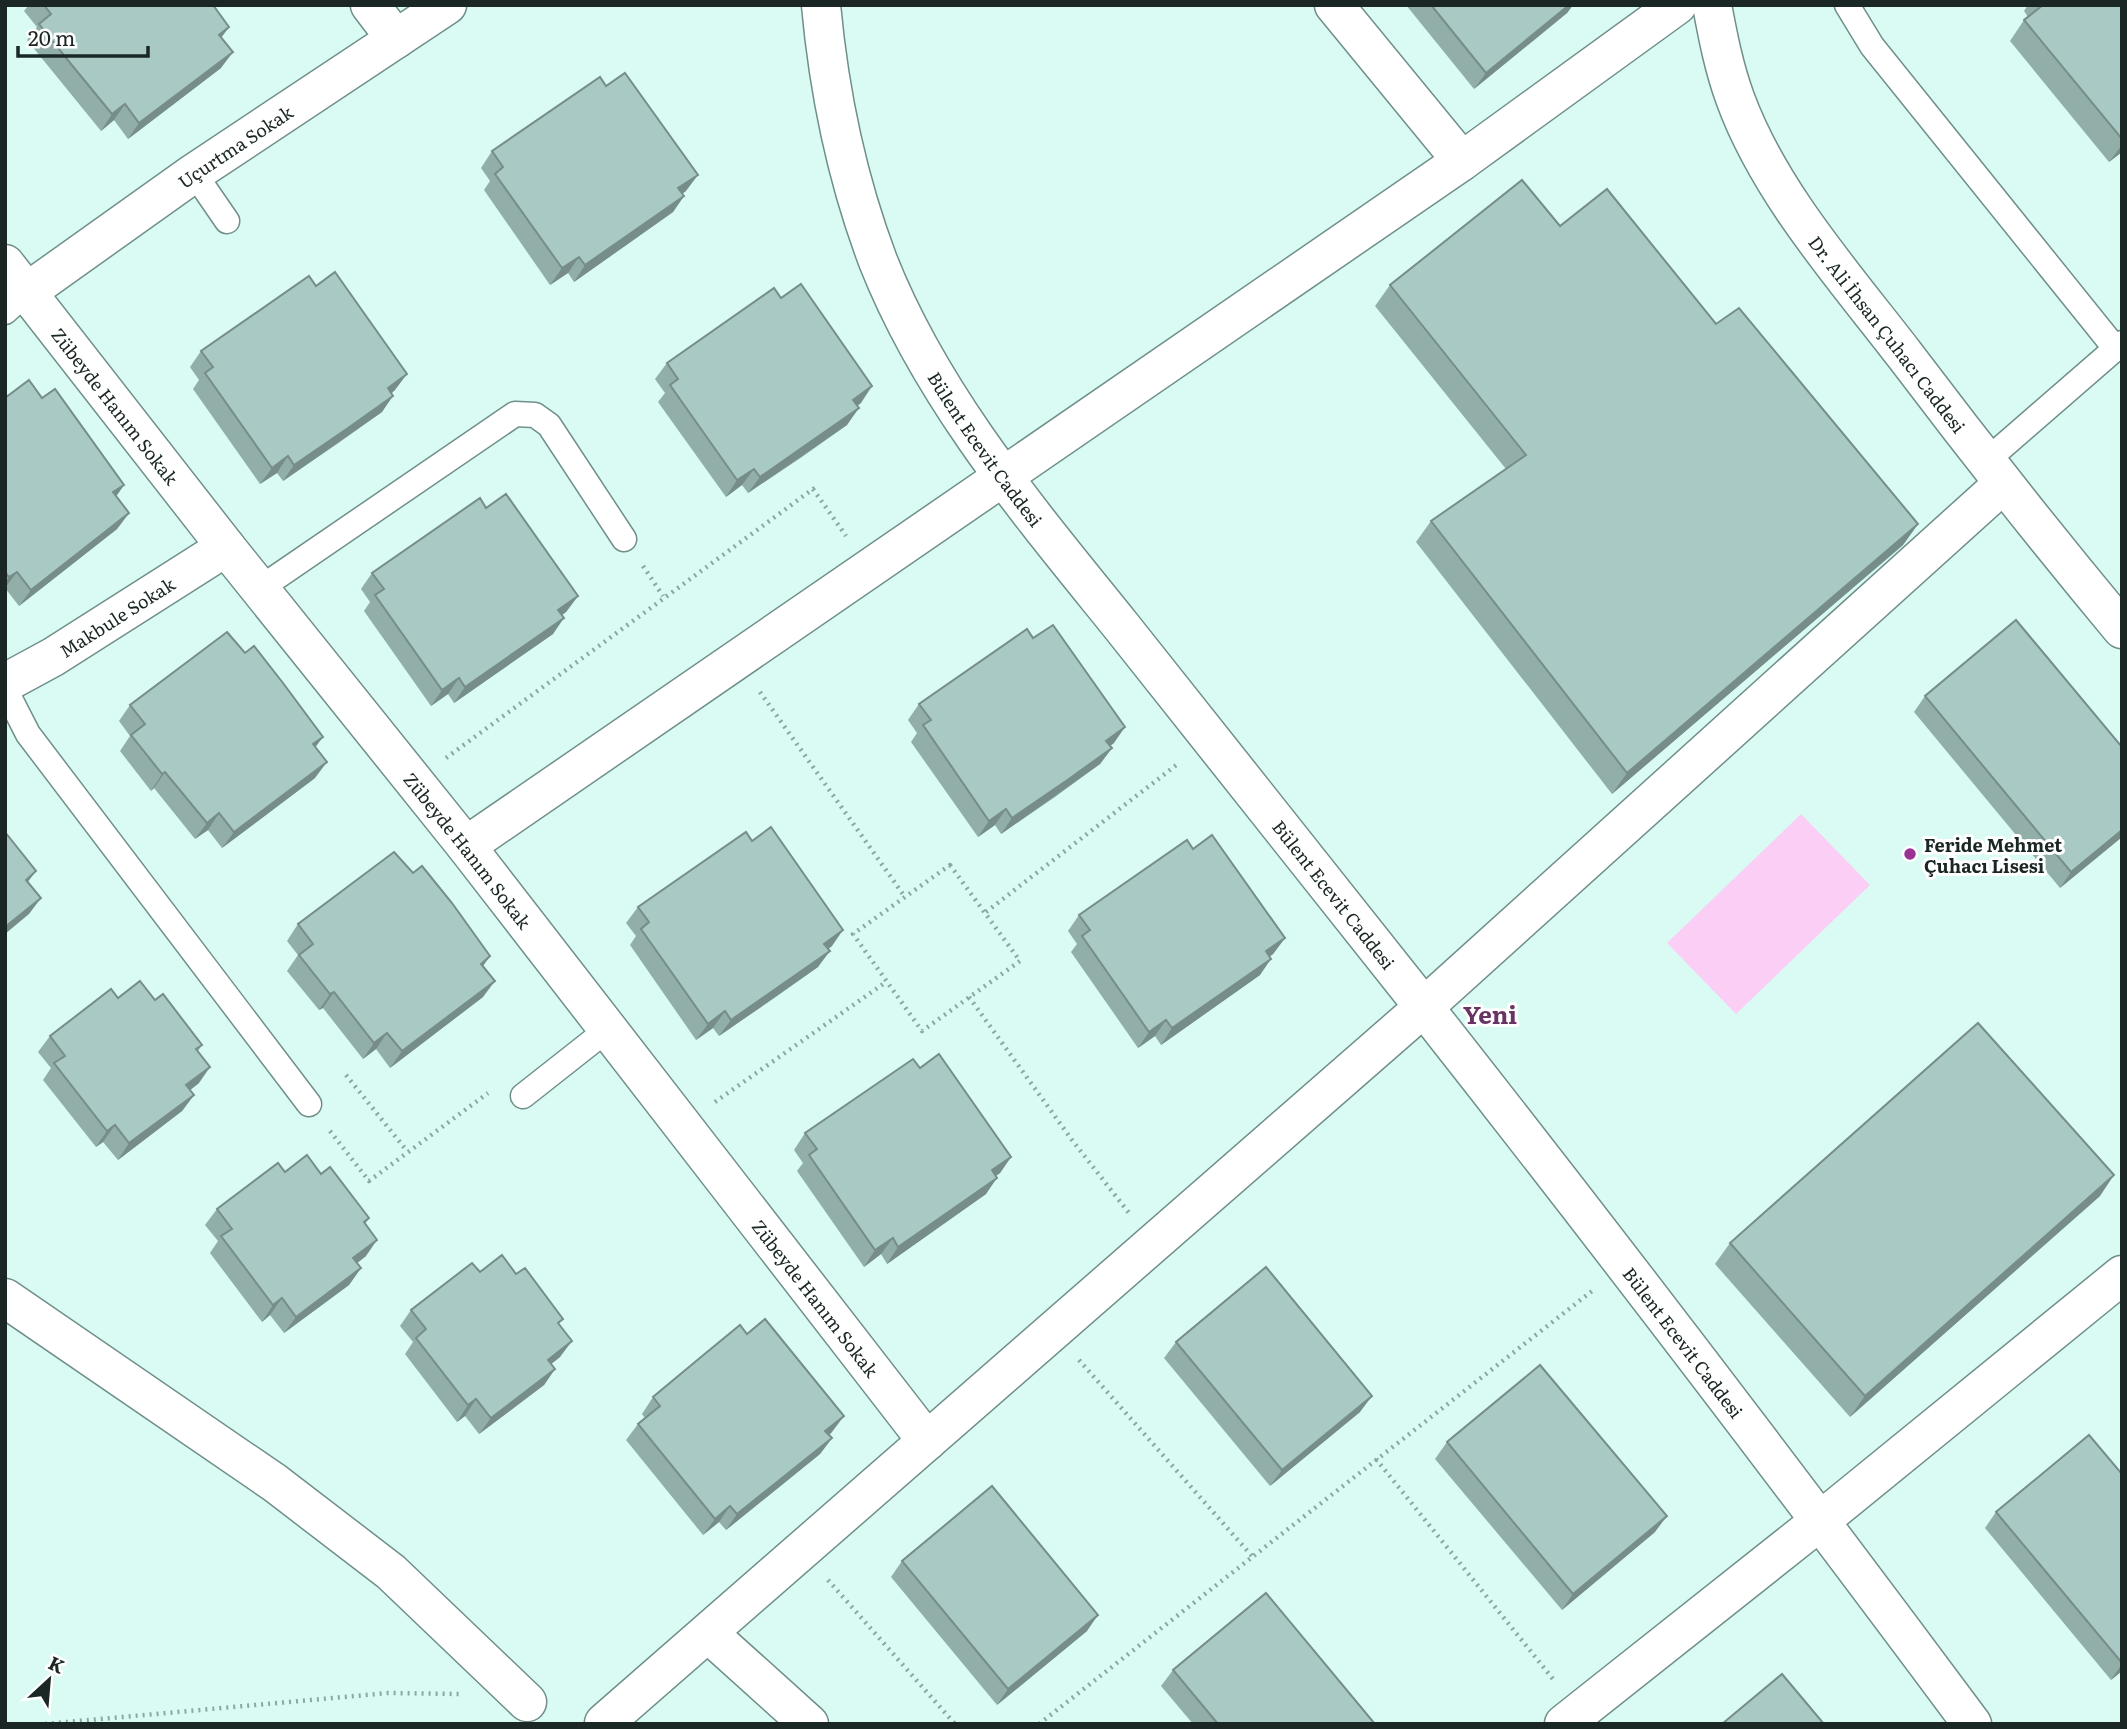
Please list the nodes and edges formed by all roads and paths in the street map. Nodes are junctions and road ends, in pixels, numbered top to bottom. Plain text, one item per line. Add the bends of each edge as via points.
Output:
1 (370, 5) edge
2 (447, 5) edge
3 (821, 5) edge
4 (1334, 5) edge
5 (1678, 5) edge
6 (1712, 5) edge
7 (1847, 5) edge
8 (396, 39) junction
9 (1462, 161) junction
10 (194, 173) junction
11 (227, 221) dead end
12 (13, 289) edge
13 (2118, 345) edge
14 (1994, 473) junction
15 (1003, 479) junction
16 (624, 540) dead end
17 (226, 547) junction
18 (870, 570) junction
19 (259, 589) junction
20 (2122, 629) edge
21 (737, 661) junction
22 (5, 683) edge
23 (5, 689) edge
24 (1210, 738) junction
25 (414, 782) junction
26 (466, 846) junction
27 (905, 897) junction
28 (986, 912) junction
29 (886, 982) junction
30 (970, 997) junction
31 (1424, 1007) junction
32 (608, 1029) junction
33 (346, 1075) dead end
34 (496, 1087) dead end
35 (523, 1096) dead end
36 (309, 1104) joint
37 (682, 1125) junction
38 (407, 1152) junction
39 (1153, 1243) junction
40 (1624, 1266) junction
41 (2122, 1275) edge
42 (5, 1298) edge
43 (1053, 1330) junction
44 (927, 1441) junction
45 (1376, 1459) junction
46 (1820, 1521) junction
47 (802, 1550) junction
48 (1252, 1556) junction
49 (708, 1633) junction
50 (527, 1702) joint
51 (1571, 1718) edge
52 (604, 1723) edge
53 (45, 1724) edge
54 (809, 1724) edge
55 (955, 1724) edge
56 (1039, 1724) edge
57 (1972, 1724) edge

1 - 8 street
2 - 8 street, Uçurtma Sokak
3 - 15 street, Bülent Ecevit Caddesi via 829,78 851,178 879,263 918,344
4 - 9 street
5 - 9 street
6 - 14 street, Dr. Ali İhsan Çuhacı Caddesi via 1736,100 1771,169 1809,230
7 - 13 lane via 1872,46
8 - 10 street, Uçurtma Sokak
9 - 15 street
10 - 11 lane
10 - 12 street, Uçurtma Sokak
12 - 17 street, Zübeyde Hanım Sokak
13 - 14 lane
14 - 20 street, Dr. Ali İhsan Çuhacı Caddesi
14 - 31 street
15 - 18 street
15 - 24 street, Bülent Ecevit Caddesi
16 - 19 lane via 549,425 535,415 515,414
17 - 19 street, Zübeyde Hanım Sokak
17 - 22 street, Makbule Sokak
18 - 21 street
18 - 25 path via 813,489
19 - 25 street, Zübeyde Hanım Sokak
21 - 26 street
21 - 27 path
23 - 36 lane via 28,734
24 - 28 path
24 - 31 street, Bülent Ecevit Caddesi
25 - 26 street, Zübeyde Hanım Sokak
26 - 32 street, Zübeyde Hanım Sokak
27 - 28 path via 950,865
27 - 29 path via 853,934
28 - 30 path via 1020,961
29 - 30 path via 922,1031
29 - 37 path
30 - 39 path via 1072,1140
31 - 39 street
31 - 40 street, Bülent Ecevit Caddesi
32 - 35 lane
32 - 37 street, Zübeyde Hanım Sokak
33 - 38 path
34 - 38 path
36 - 38 path via 369,1181
37 - 44 street, Zübeyde Hanım Sokak
39 - 43 street
40 - 45 path
40 - 46 street, Bülent Ecevit Caddesi
41 - 46 street
42 - 50 street via 275,1483 391,1572
43 - 44 street
43 - 48 path
44 - 47 street
45 - 48 path
45 - 51 path
46 - 51 street
46 - 57 street, Bülent Ecevit Caddesi
47 - 49 street
47 - 55 path
48 - 56 path
49 - 52 street
49 - 54 street
50 - 53 path via 432,1692 388,1693

